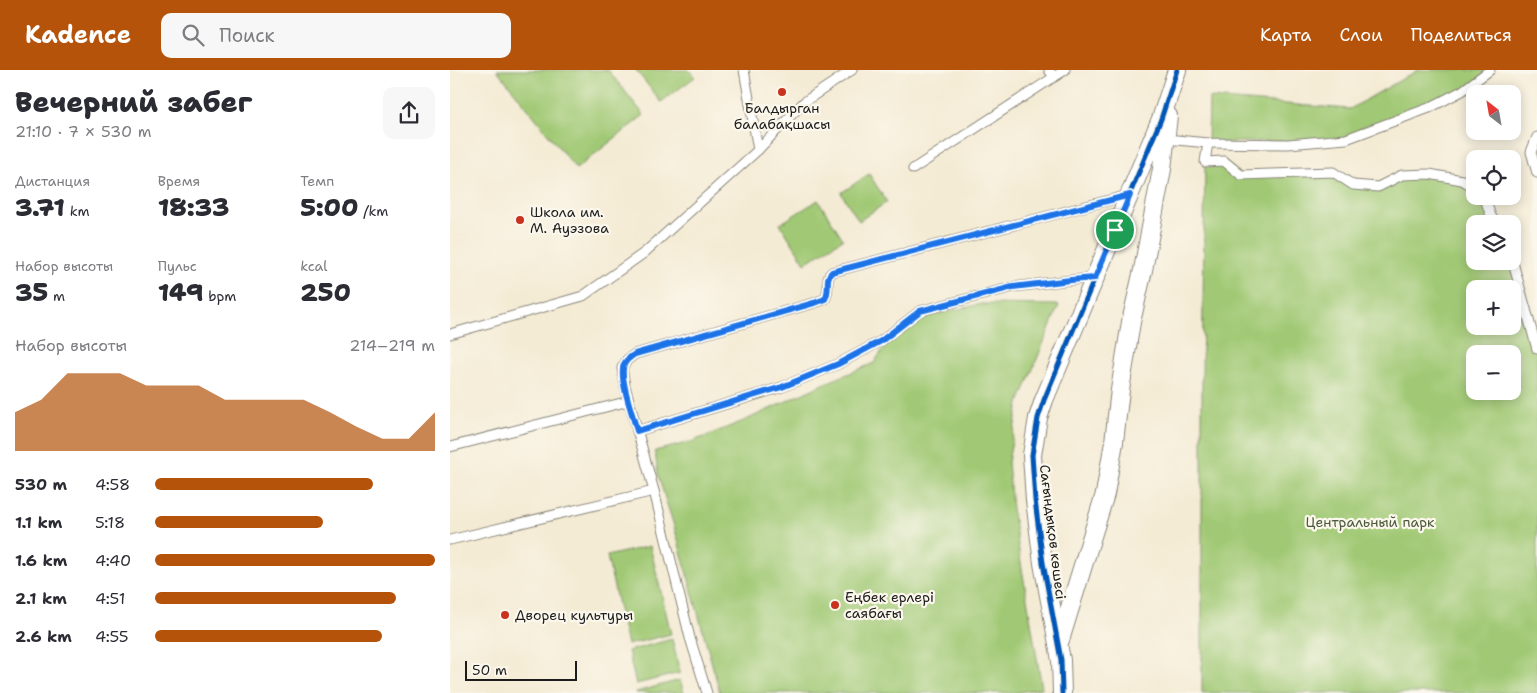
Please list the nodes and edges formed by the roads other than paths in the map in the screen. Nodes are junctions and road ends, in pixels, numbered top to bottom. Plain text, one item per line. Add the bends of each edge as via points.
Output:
1 (744, 70) edge
2 (852, 70) edge
3 (1065, 70) edge
4 (1177, 70) edge
5 (1490, 70) edge
6 (1052, 74) edge
7 (1171, 88) junction
8 (1537, 137) edge
9 (1166, 139) junction
10 (1208, 143) junction
11 (758, 150) junction
12 (913, 169) dead end
13 (1537, 173) edge
14 (1466, 182) edge
15 (1130, 195) junction
16 (1515, 270) edge
17 (1095, 278) junction
18 (450, 334) edge
19 (1537, 349) edge
20 (629, 401) junction
21 (637, 431) junction
22 (450, 447) edge
23 (654, 491) junction
24 (450, 540) edge
25 (1058, 644) junction
26 (707, 693) edge
27 (1062, 693) edge

1 - 11 lane
2 - 11 lane via 804,102
3 - 6 lane
4 - 7 street, Сағындықов көшесі
5 - 10 lane via 1462,91 1429,108 1346,139 1288,144
6 - 12 lane
7 - 9 street, Сағындықов көшесі
7 - 15 street, Сағындықов көшесі
8 - 13 lane via 1531,152
9 - 10 lane
9 - 25 street, Сағындықов көшесі via 1131,322 1105,494
10 - 14 lane via 1205,162 1224,161 1241,175 1333,172 1352,185 1378,187 1402,175 1430,174
11 - 18 lane via 644,253 583,296
15 - 17 street, Сағындықов көшесі
15 - 20 lane via 832,272 827,278 825,299 635,354 622,368
16 - 19 lane
17 - 21 lane via 1013,287 920,311 881,341 838,364 782,387
17 - 25 street, Сағындықов көшесі via 1044,400 1032,455 1043,563
20 - 21 lane
20 - 22 lane
21 - 23 lane
23 - 24 lane
23 - 26 lane
25 - 27 street, Сағындықов көшесі

